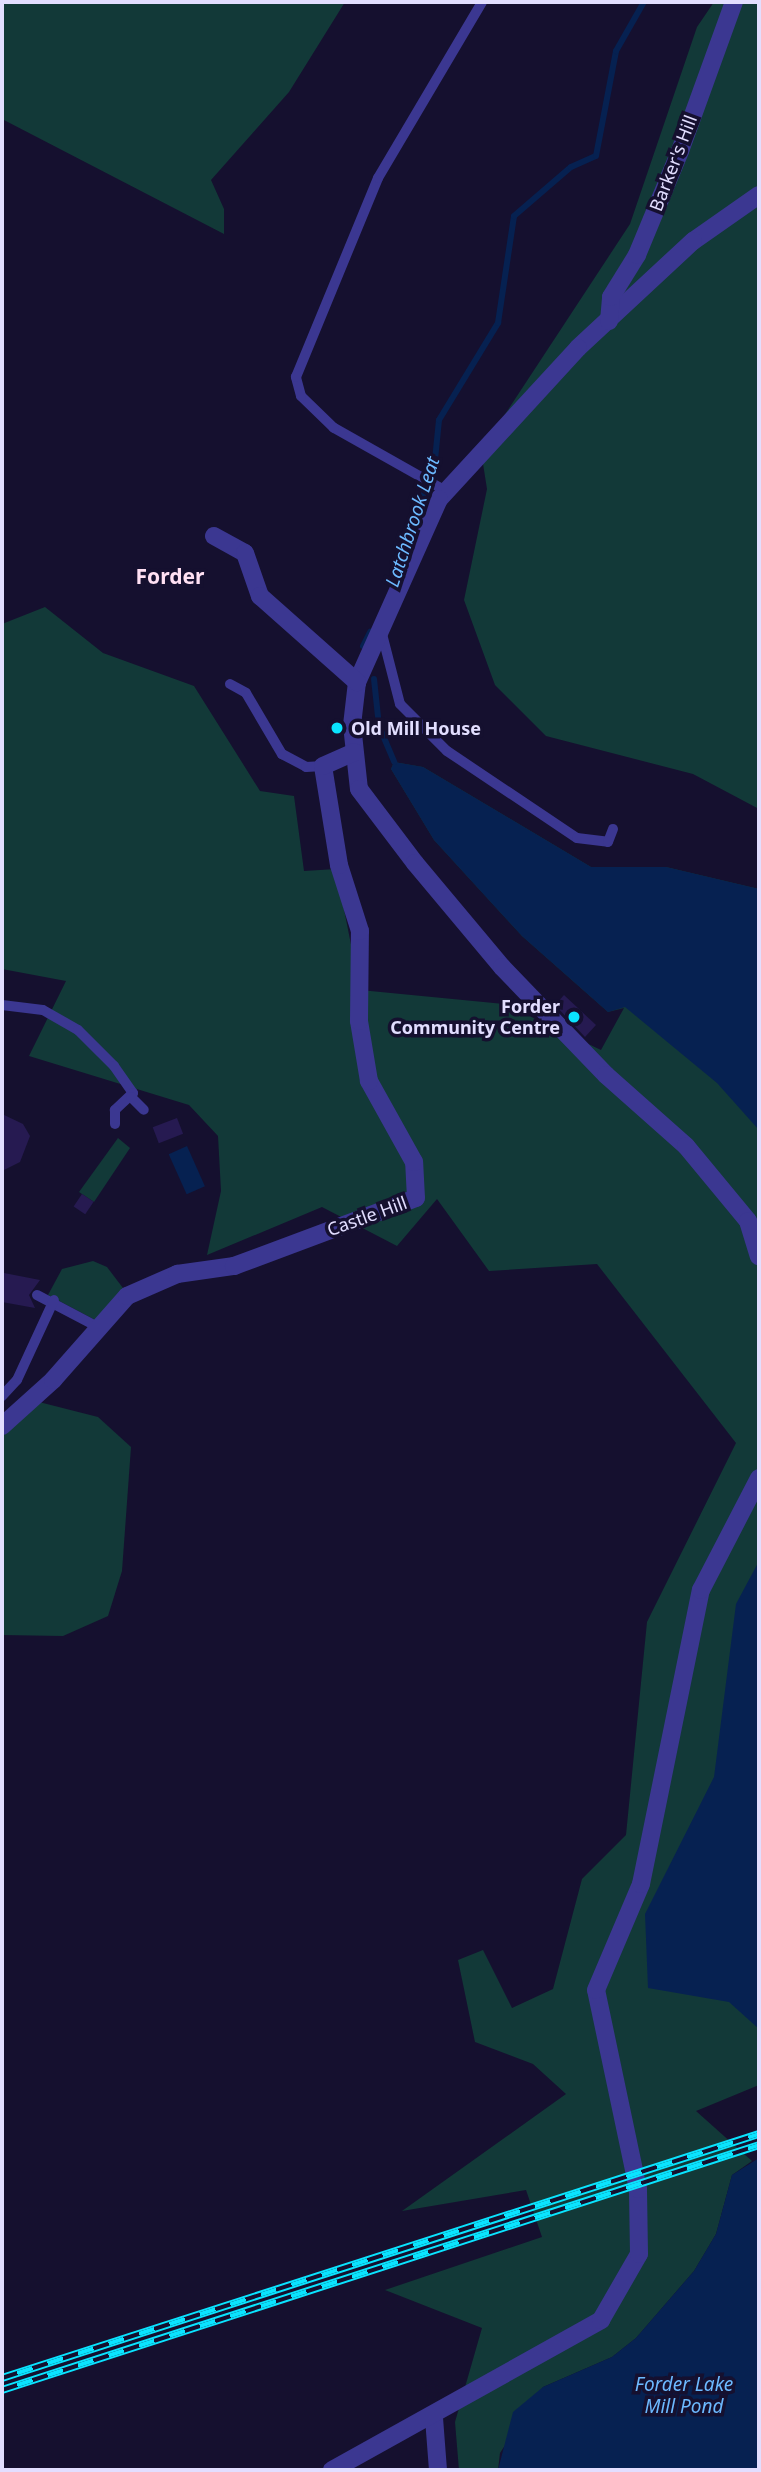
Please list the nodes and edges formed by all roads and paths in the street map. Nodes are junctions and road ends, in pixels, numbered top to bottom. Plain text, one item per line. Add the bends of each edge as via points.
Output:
1 (482, 2) edge
2 (734, 2) edge
3 (759, 195) edge
4 (609, 321) junction
5 (440, 488) junction
6 (214, 536) dead end
7 (382, 634) junction
8 (357, 682) junction
9 (230, 684) dead end
10 (354, 752) junction
11 (323, 766) junction
12 (613, 829) dead end
13 (2, 1005) edge
14 (131, 1097) junction
15 (144, 1110) dead end
16 (115, 1124) dead end
17 (759, 1256) edge
18 (37, 1294) dead end
19 (54, 1300) junction
20 (98, 1327) junction
21 (2, 1396) edge
22 (2, 1426) edge
23 (759, 1478) edge
24 (434, 2418) junction
25 (332, 2470) edge
26 (438, 2470) edge

1 - 5 lane via 378,178 296,377 301,396 334,429
2 - 4 street, Barker's Hill via 637,255 611,297
3 - 4 street via 693,241
4 - 5 street
5 - 7 street
6 - 8 street via 245,553 260,596
7 - 8 street
7 - 12 lane via 400,704 447,751 577,838 608,842
8 - 10 street
9 - 11 lane via 246,693 282,754 306,767
10 - 11 street
10 - 17 street via 359,789 415,863 502,967 606,1075 686,1146 748,1221
11 - 20 street, Castle Hill via 339,865 360,931 359,1021 369,1081 414,1162 416,1198 234,1266 177,1274 127,1296
13 - 14 lane via 43,1010 78,1030 114,1066
14 - 15 lane
14 - 16 lane via 115,1110
18 - 19 lane
19 - 20 lane
19 - 21 lane via 17,1380
20 - 22 street, Castle Hill via 53,1380
23 - 24 street via 701,1590 641,1884 596,1990 638,2189 639,2254 601,2320
24 - 25 street
24 - 26 street

